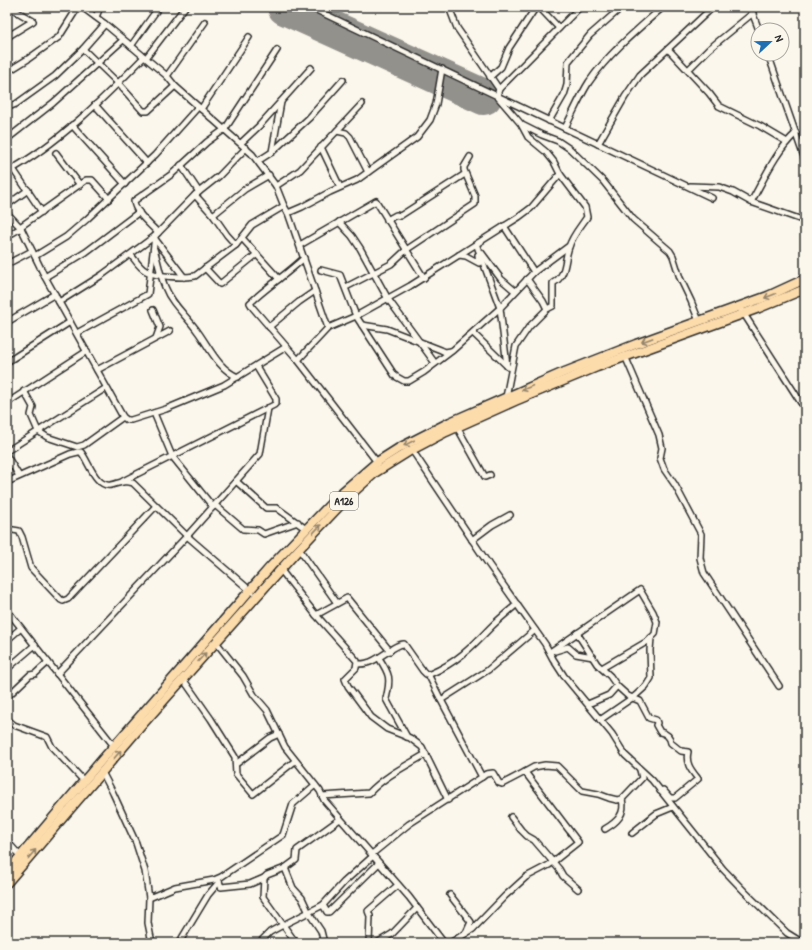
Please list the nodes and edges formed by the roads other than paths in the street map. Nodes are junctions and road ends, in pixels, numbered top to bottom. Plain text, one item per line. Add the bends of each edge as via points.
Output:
1 (9, 7) edge
2 (78, 7) edge
3 (82, 7) edge
4 (100, 7) edge
5 (159, 7) edge
6 (185, 7) edge
7 (310, 7) edge
8 (449, 7) edge
9 (538, 7) edge
10 (580, 7) edge
11 (663, 7) edge
12 (713, 7) edge
13 (750, 7) edge
14 (618, 8) edge
15 (753, 13) junction
16 (96, 17) junction
17 (205, 22) dead end
18 (756, 22) edge
19 (105, 24) junction
20 (559, 28) junction
21 (7, 37) edge
22 (249, 37) dead end
23 (123, 40) junction
24 (131, 46) junction
25 (83, 49) junction
26 (668, 49) junction
27 (277, 50) dead end
28 (145, 58) junction
29 (98, 62) junction
30 (771, 62) edge
31 (311, 68) dead end
32 (442, 69) junction
33 (688, 70) junction
34 (7, 72) edge
35 (167, 76) junction
36 (490, 77) junction
37 (343, 80) dead end
38 (118, 83) junction
39 (175, 86) junction
40 (499, 89) junction
41 (497, 96) junction
42 (281, 101) junction
43 (362, 104) dead end
44 (94, 105) junction
45 (8, 106) edge
46 (200, 108) junction
47 (549, 121) junction
48 (521, 124) junction
49 (72, 125) junction
50 (565, 128) junction
51 (225, 129) junction
52 (337, 131) junction
53 (796, 133) junction
54 (7, 139) edge
55 (787, 142) junction
56 (241, 143) junction
57 (598, 144) junction
58 (246, 148) junction
59 (321, 148) junction
60 (272, 152) junction
61 (56, 153) dead end
62 (470, 157) dead end
63 (805, 160) edge
64 (258, 161) junction
65 (147, 163) junction
66 (181, 165) junction
67 (13, 169) junction
68 (7, 172) edge
69 (368, 172) junction
70 (465, 174) junction
71 (560, 174) junction
72 (269, 175) junction
73 (125, 184) junction
74 (80, 186) junction
75 (276, 186) junction
76 (687, 186) junction
77 (340, 187) junction
78 (28, 190) junction
79 (197, 193) junction
80 (109, 198) junction
81 (712, 198) dead end
82 (751, 202) junction
83 (7, 205) edge
84 (284, 206) junction
85 (42, 212) junction
86 (139, 212) junction
87 (7, 213) edge
88 (288, 213) junction
89 (213, 215) junction
90 (387, 220) junction
91 (805, 221) edge
92 (339, 222) junction
93 (504, 226) junction
94 (20, 228) junction
95 (7, 236) edge
96 (156, 236) junction
97 (242, 238) junction
98 (236, 245) junction
99 (300, 245) junction
100 (476, 245) junction
101 (569, 246) junction
102 (154, 248) junction
103 (406, 250) junction
104 (34, 254) junction
105 (257, 254) junction
106 (131, 255) junction
107 (459, 255) junction
108 (304, 258) junction
109 (7, 264) edge
110 (205, 268) junction
111 (321, 270) dead end
112 (534, 272) junction
113 (151, 273) junction
114 (374, 274) junction
115 (162, 275) junction
116 (45, 277) junction
117 (185, 277) junction
118 (424, 278) junction
119 (279, 279) junction
120 (527, 279) junction
121 (805, 279) edge
122 (346, 287) junction
123 (805, 289) edge
124 (315, 291) junction
125 (516, 291) junction
126 (55, 294) junction
127 (388, 299) junction
128 (59, 302) junction
129 (500, 308) junction
130 (547, 309) junction
131 (153, 310) dead end
132 (742, 310) junction
133 (356, 316) junction
134 (7, 322) edge
135 (70, 322) junction
136 (699, 322) junction
137 (362, 325) junction
138 (269, 327) junction
139 (328, 328) junction
140 (170, 331) dead end
141 (77, 333) junction
142 (473, 333) junction
143 (155, 339) junction
144 (419, 341) junction
145 (286, 346) junction
146 (453, 350) junction
147 (87, 351) junction
148 (625, 356) junction
149 (298, 360) junction
150 (7, 362) edge
151 (435, 363) junction
152 (256, 366) junction
153 (509, 368) junction
154 (97, 370) junction
155 (238, 377) junction
156 (106, 388) junction
157 (24, 391) junction
158 (506, 397) junction
159 (7, 403) edge
160 (268, 408) junction
161 (805, 409) edge
162 (154, 413) junction
163 (123, 417) junction
164 (457, 427) junction
165 (38, 431) junction
166 (412, 450) junction
167 (7, 451) edge
168 (7, 456) edge
169 (172, 456) junction
170 (377, 462) junction
171 (490, 475) dead end
172 (19, 476) junction
173 (236, 481) junction
174 (7, 482) edge
175 (121, 482) junction
176 (156, 506) junction
177 (214, 506) junction
178 (510, 514) dead end
179 (298, 522) junction
180 (7, 528) edge
181 (306, 528) junction
182 (187, 536) junction
183 (472, 540) junction
184 (298, 549) junction
185 (280, 569) junction
186 (253, 593) junction
187 (337, 603) junction
188 (517, 604) junction
189 (7, 610) edge
190 (316, 614) junction
191 (9, 616) edge
192 (21, 628) junction
193 (535, 630) junction
194 (577, 633) junction
195 (652, 637) junction
196 (7, 640) edge
197 (216, 642) junction
198 (35, 645) junction
199 (390, 651) junction
200 (550, 652) junction
201 (593, 657) junction
202 (379, 658) junction
203 (48, 662) junction
204 (358, 664) junction
205 (602, 668) junction
206 (7, 669) edge
207 (57, 674) junction
208 (428, 674) junction
209 (183, 679) junction
210 (617, 686) junction
211 (779, 686) dead end
212 (7, 697) edge
213 (632, 698) junction
214 (441, 700) junction
215 (588, 704) junction
216 (7, 719) edge
217 (600, 720) junction
218 (279, 734) junction
219 (407, 737) junction
220 (114, 746) junction
221 (426, 754) junction
222 (295, 761) junction
223 (236, 764) junction
224 (640, 770) junction
225 (102, 772) junction
226 (525, 772) junction
227 (482, 777) junction
228 (84, 781) junction
229 (315, 785) junction
230 (660, 791) junction
231 (322, 796) junction
232 (622, 799) junction
233 (448, 800) junction
234 (673, 807) junction
235 (511, 817) dead end
236 (340, 819) junction
237 (605, 829) dead end
238 (632, 833) dead end
239 (7, 841) edge
240 (372, 855) junction
241 (20, 856) junction
242 (552, 862) junction
243 (379, 863) junction
244 (285, 868) junction
245 (7, 872) edge
246 (264, 878) junction
247 (218, 880) junction
248 (7, 883) edge
249 (398, 885) junction
250 (578, 889) dead end
251 (450, 895) dead end
252 (149, 898) junction
253 (323, 906) junction
254 (417, 908) junction
255 (309, 913) junction
256 (283, 925) junction
257 (466, 934) junction
258 (152, 943) edge
259 (179, 943) edge
260 (263, 943) edge
261 (296, 943) edge
262 (324, 943) edge
263 (369, 943) edge
264 (377, 943) edge
265 (444, 943) edge
266 (450, 943) edge
267 (803, 943) edge

1 - 21 street via 33,21
2 - 34 street via 59,37
3 - 16 street
4 - 16 street
5 - 24 street
6 - 28 street
7 - 32 street
8 - 36 street via 457,28
9 - 20 street
9 - 36 street via 509,48 501,67
10 - 20 street
11 - 50 street via 615,51 595,74
12 - 26 street
13 - 15 street
14 - 47 street via 590,35 568,62 564,95
15 - 18 street
15 - 33 street
16 - 19 street
17 - 35 street
19 - 23 street
19 - 25 street
20 - 40 street
22 - 46 street
23 - 24 street
23 - 29 street
24 - 28 street
25 - 29 street
25 - 45 street via 55,76 16,104
26 - 33 street
26 - 57 street via 640,75
27 - 51 street
28 - 35 street
28 - 38 street
29 - 38 street
29 - 54 street via 53,103
30 - 53 street
31 - 42 street
32 - 41 street
32 - 69 street via 436,104 427,126 417,138
33 - 55 street via 719,106
35 - 39 street
36 - 40 street
37 - 60 street via 309,118
38 - 39 street via 146,112
38 - 44 street
39 - 46 street
40 - 41 street
41 - 47 street
41 - 48 street
42 - 56 street
42 - 60 street
43 - 52 street
44 - 49 street
44 - 65 street
46 - 51 street
46 - 65 street
47 - 50 street
48 - 71 street via 528,137 554,162
48 - 136 street via 558,141 575,153 603,181 633,219 670,251
49 - 67 street via 54,141
49 - 73 street
50 - 57 street
51 - 56 street
51 - 66 street
52 - 59 street
52 - 69 street via 350,137
53 - 55 street
53 - 63 street
55 - 82 street
56 - 58 street
57 - 76 street
58 - 64 street
58 - 79 street via 219,176
59 - 75 street via 300,170
59 - 77 street
60 - 64 street
61 - 74 street
62 - 70 street via 464,167
64 - 72 street
65 - 73 street
66 - 79 street
66 - 86 street via 134,201
67 - 68 street
67 - 78 street
69 - 77 street
70 - 90 street via 400,216 396,215
70 - 103 street via 475,196 475,204
71 - 93 street via 531,208
71 - 101 street via 585,207 587,217
72 - 75 street
72 - 89 street via 245,189
73 - 80 street
74 - 80 street via 86,180 92,180
74 - 85 street
75 - 84 street
76 - 81 street
76 - 82 street via 719,187
77 - 88 street
78 - 83 street
78 - 85 street
79 - 89 street
79 - 96 street
80 - 104 street via 66,237
82 - 91 street
84 - 88 street
84 - 97 street via 252,225
85 - 94 street
86 - 96 street
86 - 116 street via 86,252
87 - 94 street
88 - 99 street
89 - 98 street
90 - 92 street via 376,201
90 - 103 street
92 - 99 street
92 - 114 street via 352,236
93 - 100 street
93 - 112 street
94 - 95 street
94 - 104 street
96 - 102 street
96 - 106 street
96 - 117 street
97 - 98 street
97 - 105 street
98 - 110 street
99 - 108 street
100 - 107 street
100 - 107 street via 479,263
100 - 125 street via 500,279
100 - 129 street
101 - 112 street
101 - 130 street via 562,275 553,283 553,306
102 - 113 street
102 - 115 street
103 - 114 street via 391,264
103 - 118 street
104 - 109 street
104 - 116 street
105 - 110 street via 220,284
105 - 119 street
106 - 113 street via 145,271
106 - 128 street
107 - 118 street
108 - 119 street
108 - 124 street
110 - 117 street via 194,276
111 - 122 street via 340,274
112 - 120 street
113 - 115 street
113 - 141 street via 149,290 145,296
114 - 122 street
114 - 127 street
115 - 117 street
115 - 155 street via 172,302 219,362
116 - 126 street
118 - 127 street
119 - 138 street via 250,303
120 - 125 street
120 - 130 street
121 -> 132 highway, A126
122 - 133 street
123 - 132 highway, A126 via 782,299
124 - 138 street
124 - 139 street
125 - 129 street
126 - 128 street
126 - 134 street
127 - 133 street
127 - 144 street
128 - 135 street
129 - 142 street
129 - 153 street
130 - 153 street via 519,339
131 - 143 street via 160,327
132 - 136 highway, A126
132 - 148 highway, A126
132 - 161 street
133 - 137 street
133 - 139 street
135 - 141 street
135 - 150 street
136 -> 158 highway, A126 via 588,362
137 - 144 street via 387,329
137 - 151 street via 399,379 409,380
138 - 145 street
139 - 149 street
140 - 143 street
141 - 147 street
142 - 146 street
142 - 153 street
143 - 154 street
144 - 146 street via 445,352
144 - 151 street
145 - 149 street
145 - 152 street
146 - 151 street
147 - 154 street
147 - 157 street
148 - 164 highway, A126
148 - 211 street via 659,435 662,448 660,458 664,469 702,534 700,558 704,574
149 - 170 street
152 - 155 street
152 - 160 street via 276,399 276,403
153 - 158 street
154 - 156 street
155 - 162 street
156 - 163 street
156 - 165 street
157 - 159 street
157 - 165 street via 33,407 31,415
158 -> 170 highway, A126 via 428,433
160 - 169 street
160 - 173 street via 260,454
162 - 163 street via 132,420
162 - 169 street
163 - 165 street via 77,447 47,437
164 - 166 highway, A126
164 - 171 street via 485,477
165 - 167 street
166 - 183 street
184 -> 166 highway, A126 via 357,488 385,466
168 - 172 street
169 - 175 street
169 - 177 street
170 - 181 highway, A126 via 350,484
172 - 174 street
172 - 175 street via 81,452 97,479 110,485
173 - 177 street
173 - 179 street via 266,508 277,508
175 - 176 street via 133,483
176 - 180 street via 63,601 31,568 19,531
176 - 182 street
177 - 179 street via 243,529 258,530 264,534
177 - 182 street
178 - 183 street
179 - 181 street
181 - 186 highway, A126
182 - 186 street
182 - 207 street
183 - 188 street
184 - 185 highway, A126
184 - 187 street
185 - 186 highway, A126
185 - 190 street
186 - 197 highway, A126
186 - 220 highway, A126
187 - 190 street
187 - 199 street via 347,598
188 - 193 street
188 - 208 street via 473,647
189 - 191 street
190 - 204 street
191 - 192 street
192 - 196 street
192 - 198 street
193 - 200 street
193 - 214 street via 488,670
194 - 195 street via 640,590 657,622
194 - 200 street
194 - 201 street
195 - 205 street
195 - 213 street via 651,678
209 -> 197 highway, A126
197 - 218 street via 267,710
198 - 203 street
198 - 206 street
199 - 202 street
199 - 208 street via 404,644 423,671
200 - 201 street via 568,647 576,654
200 - 215 street via 564,676
201 - 205 street
202 - 204 street
202 - 219 street via 388,672 390,684 386,699
203 - 207 street
203 - 212 street
204 - 219 street via 345,679 348,686 371,717
205 - 210 street
207 - 220 street
208 - 214 street
209 - 223 street via 235,757
225 -> 209 highway, A126
210 - 213 street
210 - 215 street via 609,695
213 - 217 street
213 - 230 street via 640,701 649,718 656,720 660,732 666,734 671,743 688,752 688,766 698,779 675,798 670,798 663,790
214 - 227 street
215 - 217 street
216 - 228 street via 14,725 47,737
217 - 224 street
218 - 222 street
218 - 223 street
219 - 221 street via 422,747
220 - 228 highway, A126
221 - 231 street via 396,771 369,793
221 - 233 street
222 - 223 street via 253,794 236,774
222 - 229 street
224 - 230 street
224 - 232 street via 642,778
248 -> 225 highway, A126
225 - 252 street via 136,843 145,871
226 - 227 street via 502,784 493,774
226 - 232 street via 545,764 557,766 582,791
226 - 242 street via 578,842
227 - 233 street
228 - 241 highway, A126
229 - 231 street
229 - 247 street via 293,804 283,835
230 - 234 street
231 - 236 street
232 - 237 street via 624,807 620,817
233 - 240 street via 410,824
234 - 238 street via 656,814
234 - 267 street via 723,869 787,933
235 - 242 street
236 - 240 street
236 - 244 street via 297,850 296,860
239 - 241 street
240 - 243 street
240 - 253 street
241 - 245 highway, A126
242 - 250 street
242 - 257 street via 526,877
243 - 249 street
243 - 253 street via 329,912
244 - 246 street
244 - 255 street
246 - 247 street via 250,884 221,887
246 - 256 street via 262,897
247 - 252 street via 175,887
247 - 259 street
249 - 254 street
249 - 263 street via 368,911
251 - 257 street via 471,922
252 - 258 street via 148,923
253 - 255 street
254 - 264 street via 392,934
254 - 265 street
255 - 256 street
255 - 262 street via 321,931
256 - 260 street via 270,932 262,940
256 - 261 street
257 - 266 street

